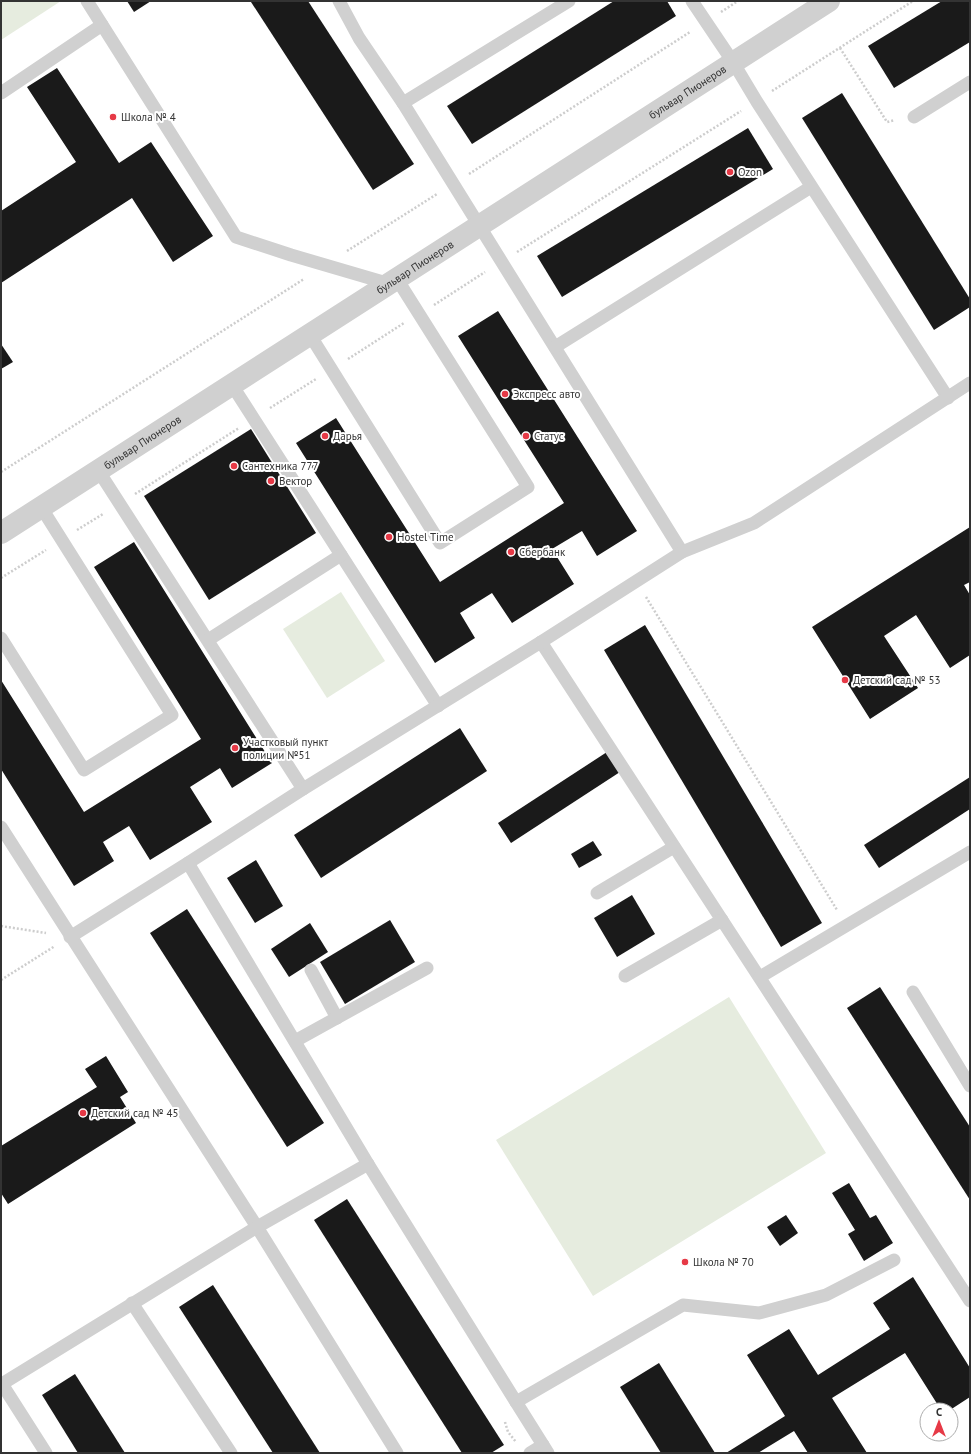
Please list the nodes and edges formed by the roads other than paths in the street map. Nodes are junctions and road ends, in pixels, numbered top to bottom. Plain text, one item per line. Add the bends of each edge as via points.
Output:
1 (87, 1) edge
2 (340, 1) edge
3 (569, 1) edge
4 (692, 1) edge
5 (829, 1) edge
6 (102, 25) junction
7 (733, 62) junction
8 (970, 82) edge
9 (1, 93) edge
10 (403, 103) junction
11 (914, 117) road end
12 (811, 187) junction
13 (479, 226) junction
14 (394, 281) junction
15 (310, 335) junction
16 (555, 347) junction
17 (970, 383) edge
18 (232, 385) junction
19 (948, 398) junction
20 (98, 470) junction
21 (41, 507) junction
22 (1, 533) edge
23 (682, 552) junction
24 (341, 556) junction
25 (1, 638) edge
26 (208, 640) junction
27 (541, 642) junction
28 (438, 706) junction
29 (303, 789) junction
30 (1, 827) edge
31 (674, 847) junction
32 (970, 852) edge
33 (188, 863) junction
34 (597, 893) dead end
35 (722, 920) junction
36 (70, 937) junction
37 (427, 968) dead end
38 (311, 970) dead end
39 (624, 976) dead end
40 (760, 977) junction
41 (913, 992) dead end
42 (337, 1018) junction
43 (295, 1041) junction
44 (970, 1086) edge
45 (368, 1164) junction
46 (257, 1227) junction
47 (894, 1260) dead end
48 (970, 1301) edge
49 (132, 1303) junction
50 (2, 1384) edge
51 (516, 1402) junction
52 (545, 1449) edge
53 (46, 1453) edge
54 (231, 1453) edge
55 (397, 1453) edge
56 (530, 1453) edge

1 - 6 lane
2 - 10 lane via 359,38
3 - 10 lane
4 - 7 lane
5 - 7 street, бульвар Пионеров
6 - 9 lane
6 - 14 lane via 236,237 326,265
7 - 12 lane
7 - 13 street, бульвар Пионеров
8 - 11 lane
10 - 13 lane
12 - 16 lane
12 - 19 lane
13 - 14 street, бульвар Пионеров
13 - 16 lane
14 - 15 street, бульвар Пионеров
14 - 15 lane via 419,314 528,488 440,543
15 - 18 street, бульвар Пионеров
16 - 23 lane
17 - 19 lane
18 - 20 street, бульвар Пионеров
18 - 24 lane
19 - 23 lane via 754,524
20 - 21 street, бульвар Пионеров
20 - 26 lane
21 - 22 street, бульвар Пионеров
21 - 25 lane via 172,715 84,770
23 - 27 lane
24 - 26 lane
24 - 28 lane
26 - 29 lane
27 - 28 lane
27 - 31 lane
28 - 29 lane
29 - 33 lane
30 - 36 lane
31 - 34 lane
31 - 35 lane
32 - 40 lane
33 - 36 lane
33 - 43 lane
35 - 39 lane
35 - 40 lane
36 - 46 lane
37 - 42 lane
38 - 42 lane
40 - 48 lane
41 - 44 lane
42 - 43 lane
43 - 45 lane
45 - 46 lane
45 - 51 lane
46 - 49 lane
46 - 55 lane
47 - 51 lane via 826,1295 759,1313 683,1305
49 - 50 lane
49 - 54 lane
50 - 53 lane
51 - 52 lane
52 - 56 lane

